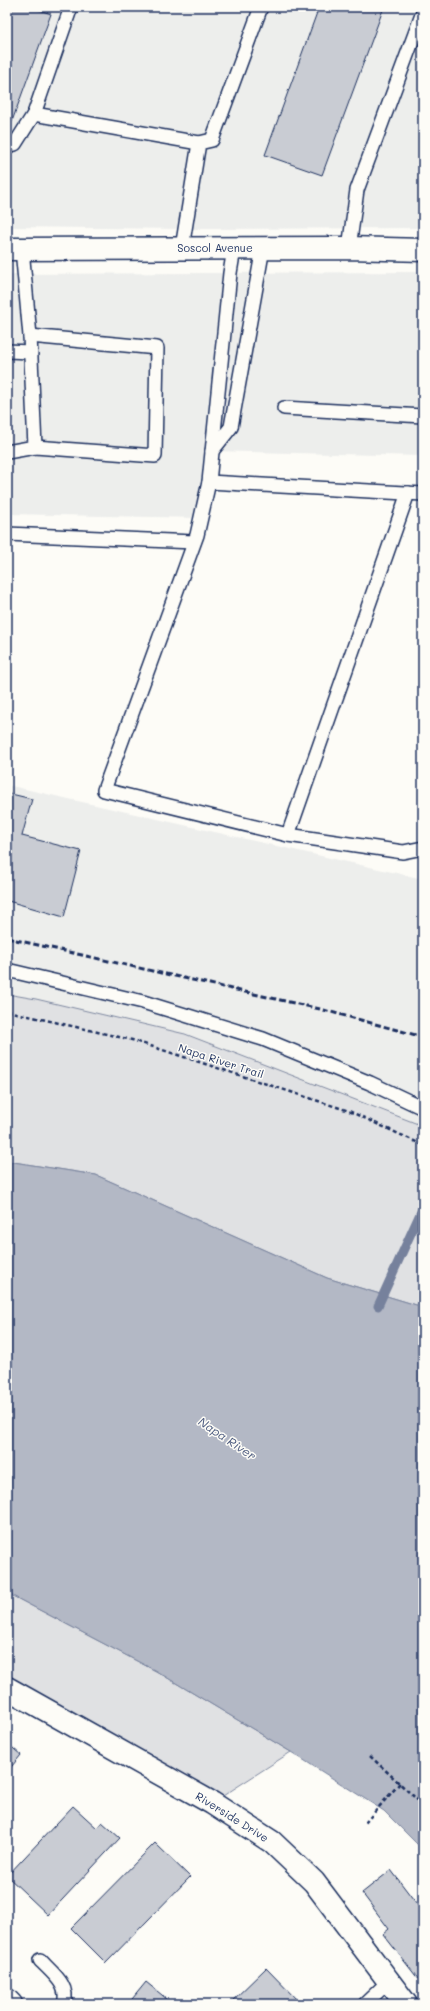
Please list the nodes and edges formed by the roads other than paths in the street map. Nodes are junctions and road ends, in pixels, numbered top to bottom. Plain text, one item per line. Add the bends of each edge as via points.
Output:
1 (71, 7) edge
2 (261, 7) edge
3 (423, 12) edge
4 (34, 114) junction
5 (199, 143) junction
6 (7, 146) edge
7 (182, 248) junction
8 (263, 248) junction
9 (349, 248) junction
10 (14, 249) edge
11 (234, 249) junction
12 (423, 250) edge
13 (30, 336) junction
14 (7, 352) edge
15 (31, 352) junction
16 (284, 408) dead end
17 (423, 416) edge
18 (35, 447) junction
19 (212, 451) junction
20 (7, 452) edge
21 (209, 482) junction
22 (408, 493) junction
23 (423, 494) edge
24 (7, 534) edge
25 (194, 542) junction
26 (288, 835) junction
27 (423, 848) edge
28 (7, 970) edge
29 (423, 1108) edge
30 (7, 1688) edge
31 (40, 1960) dead end
32 (389, 1981) junction
33 (7, 2000) edge
34 (11, 2004) edge
35 (64, 2004) edge
36 (365, 2004) edge
37 (406, 2004) edge

1 - 4 lane
2 - 5 lane via 212,140
3 - 9 lane via 357,190
4 - 5 lane
4 - 6 lane via 15,144
5 - 7 lane
7 - 10 street, Soscol Avenue
7 - 11 street, Soscol Avenue
8 - 9 street, Soscol Avenue
8 - 11 street, Soscol Avenue
8 - 19 lane via 232,427
9 - 12 street, Soscol Avenue
10 - 13 lane
11 - 19 lane
13 - 15 lane
13 - 18 lane via 158,348 155,456
14 - 15 lane
15 - 18 lane
16 - 17 lane
18 - 20 lane
19 - 21 lane
21 - 22 lane
21 - 25 lane
22 - 23 lane
22 - 26 lane
24 - 25 lane
25 - 26 lane via 104,790
26 - 27 lane via 403,852
28 - 29 lane via 143,1002 263,1040 370,1083
30 - 32 street, Riverside Drive via 212,1803 272,1842 314,1882
31 - 35 lane via 64,1985
32 - 36 lane
32 - 37 street, Riverside Drive
33 - 34 street

